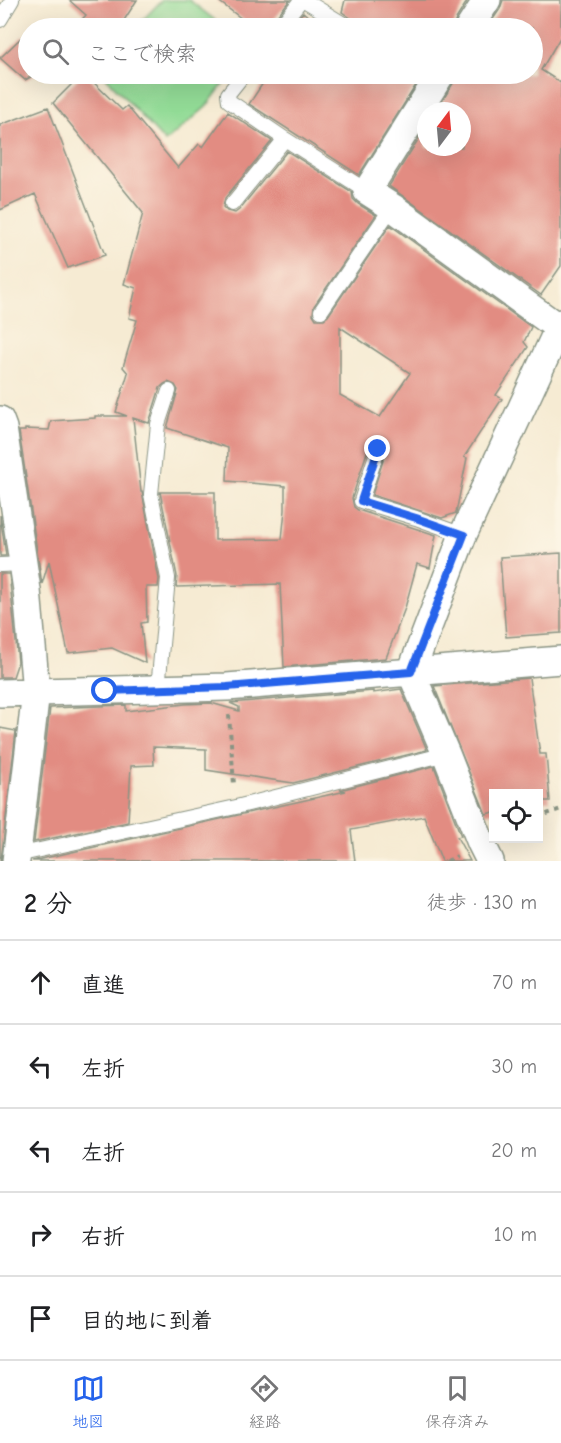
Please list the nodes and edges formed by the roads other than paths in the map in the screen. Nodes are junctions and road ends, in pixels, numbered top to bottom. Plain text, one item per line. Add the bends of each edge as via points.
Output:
1 (12, 0) edge
2 (303, 0) edge
3 (487, 0) edge
4 (288, 18) edge
5 (333, 18) edge
6 (475, 18) edge
7 (0, 20) edge
8 (236, 84) edge
9 (428, 84) edge
10 (285, 139) junction
11 (367, 191) junction
12 (232, 204) dead end
13 (392, 207) junction
14 (321, 311) dead end
15 (560, 325) edge
16 (169, 391) dead end
17 (0, 420) edge
18 (378, 449) dead end
19 (5, 471) edge
20 (464, 535) junction
21 (12, 565) edge
22 (561, 660) edge
23 (411, 672) junction
24 (158, 688) junction
25 (36, 692) junction
26 (0, 693) edge
27 (446, 754) junction
28 (16, 858) edge
29 (490, 861) edge

1 - 7 lane
2 - 4 lane
2 - 5 lane
3 - 6 street
8 - 10 lane via 228,94 229,101
9 - 11 street
10 - 11 lane
10 - 12 lane
11 - 13 street
13 - 14 lane
13 - 15 street
15 - 20 street
16 - 24 lane via 158,424 152,494 168,578
17 - 19 street
18 - 20 lane via 361,501
19 - 21 street
20 - 23 street
21 - 25 street
22 - 23 street
23 - 24 street via 227,687
23 - 27 street
24 - 25 street
25 - 26 street
25 - 28 street
27 - 28 lane
27 - 29 street

